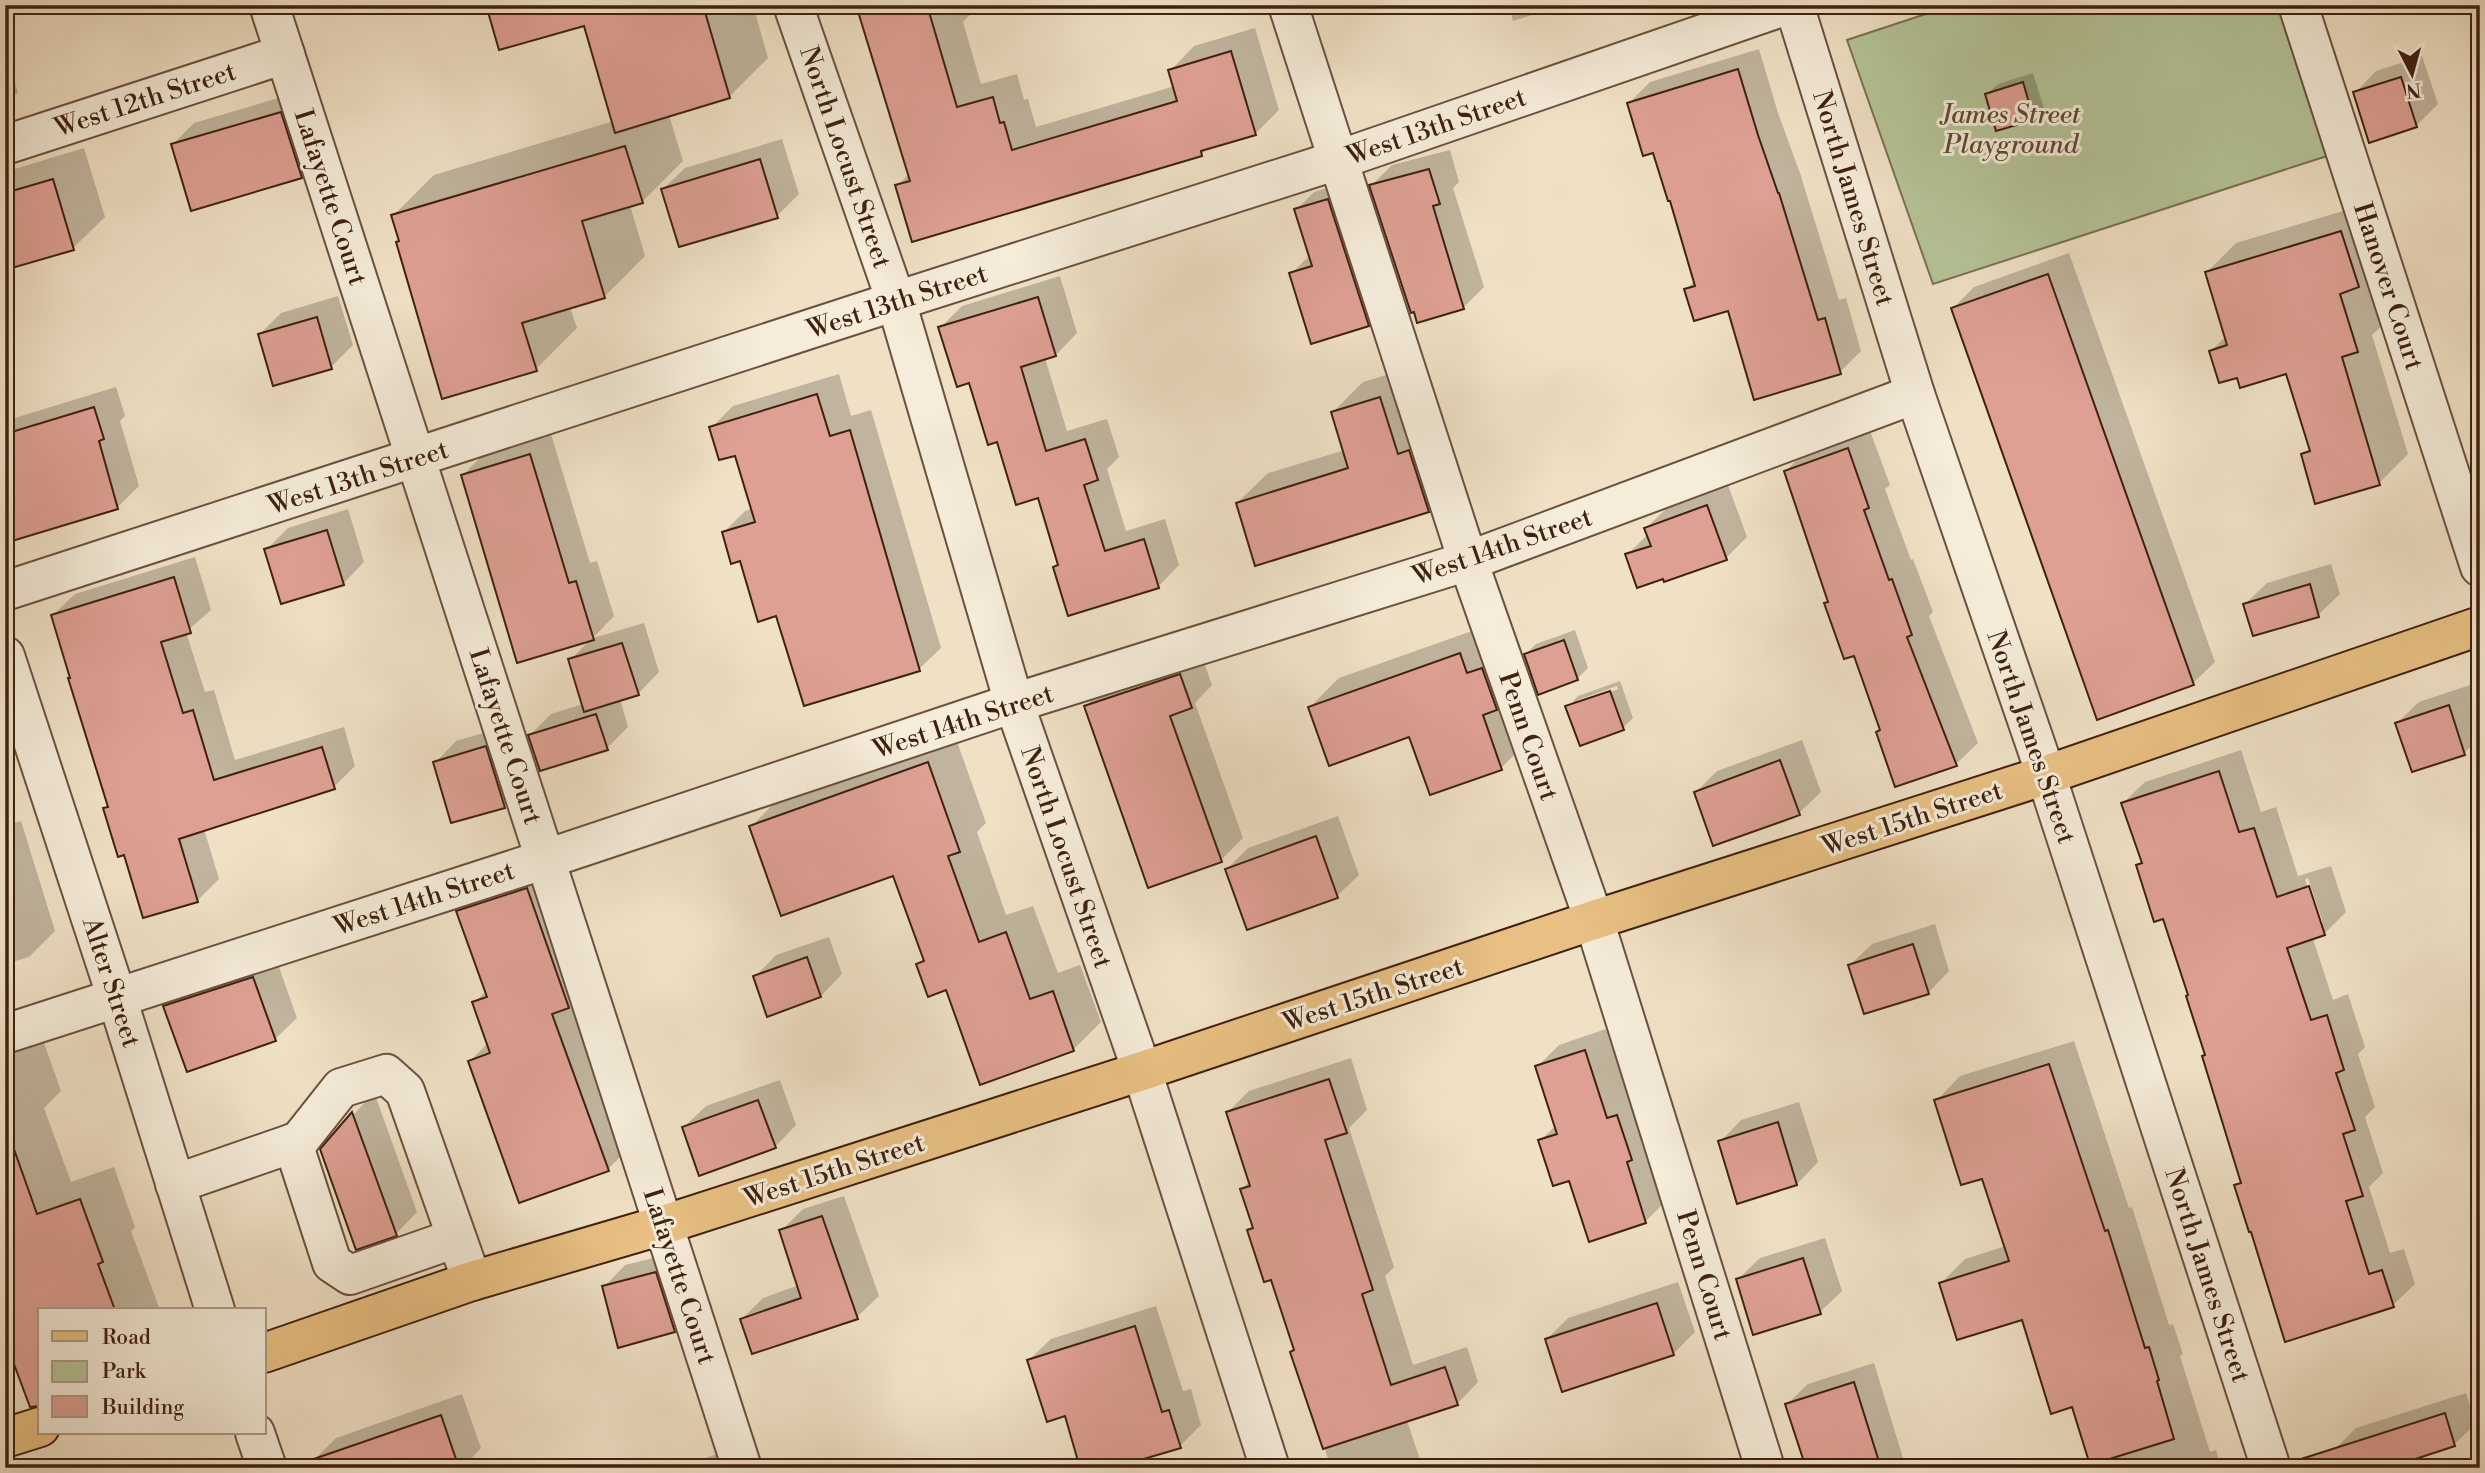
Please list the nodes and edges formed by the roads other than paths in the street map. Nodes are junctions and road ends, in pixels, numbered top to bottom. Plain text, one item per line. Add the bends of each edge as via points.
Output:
1 (269, 5) edge
2 (793, 5) edge
3 (1288, 5) edge
4 (1787, 5) edge
5 (1794, 5) edge
6 (2298, 5) edge
7 (285, 54) junction
8 (5, 145) edge
9 (1338, 160) junction
10 (896, 301) junction
11 (1915, 394) junction
12 (416, 458) junction
13 (1468, 561) junction
14 (2480, 567) edge
15 (5, 591) edge
16 (2480, 626) edge
17 (5, 656) edge
18 (1014, 703) junction
19 (2046, 775) junction
20 (546, 859) junction
21 (1594, 920) junction
22 (117, 998) junction
23 (5, 1034) edge
24 (1142, 1071) junction
25 (293, 1143) junction
26 (175, 1184) junction
27 (663, 1225) junction
28 (456, 1238) junction
29 (472, 1281) junction
30 (214, 1308) edge
31 (266, 1352) edge
32 (38, 1428) edge
33 (255, 1434) edge
34 (5, 1438) edge
35 (1267, 1467) edge
36 (267, 1468) edge
37 (743, 1468) edge
38 (1765, 1468) edge
39 (2270, 1468) edge

1 - 7 street, Lafayette Court
2 - 10 street, North Locust Street
3 - 9 street, Penn Court
4 - 9 street, West 13th Street
5 - 11 street, North James Street
6 - 14 street, Hanover Court
7 - 8 street, West 12th Street
7 - 12 street, Lafayette Court
9 - 10 street, West 13th Street
9 - 13 street, Penn Court
10 - 12 street, West 13th Street
10 - 18 street, North Locust Street
11 - 13 street, West 14th Street
11 - 19 street, North James Street
12 - 15 street, West 13th Street
12 - 20 street, Lafayette Court
13 - 18 street, West 14th Street
13 - 21 street, Penn Court
16 - 19 main road, West 15th Street
17 - 22 street, Alter Street
18 - 20 street, West 14th Street
18 - 24 street, North Locust Street
19 - 21 main road, West 15th Street
19 - 39 street, North James Street
20 - 22 street, West 14th Street
20 - 27 street, Lafayette Court
21 - 24 main road, West 15th Street
21 - 38 street, Penn Court
22 - 23 street, West 14th Street
22 - 26 street, Alter Street
24 - 27 main road, West 15th Street
24 - 35 street, North Locust Street
25 - 26 street
25 - 28 street via 332,1262 350,1275
25 - 28 street via 341,1088 386,1074 405,1091
26 - 30 street, Alter Street
27 - 29 main road, West 15th Street
27 - 37 street, Lafayette Court
28 - 29 street
29 - 31 main road, West 15th Street
32 - 34 main road
33 - 36 street

